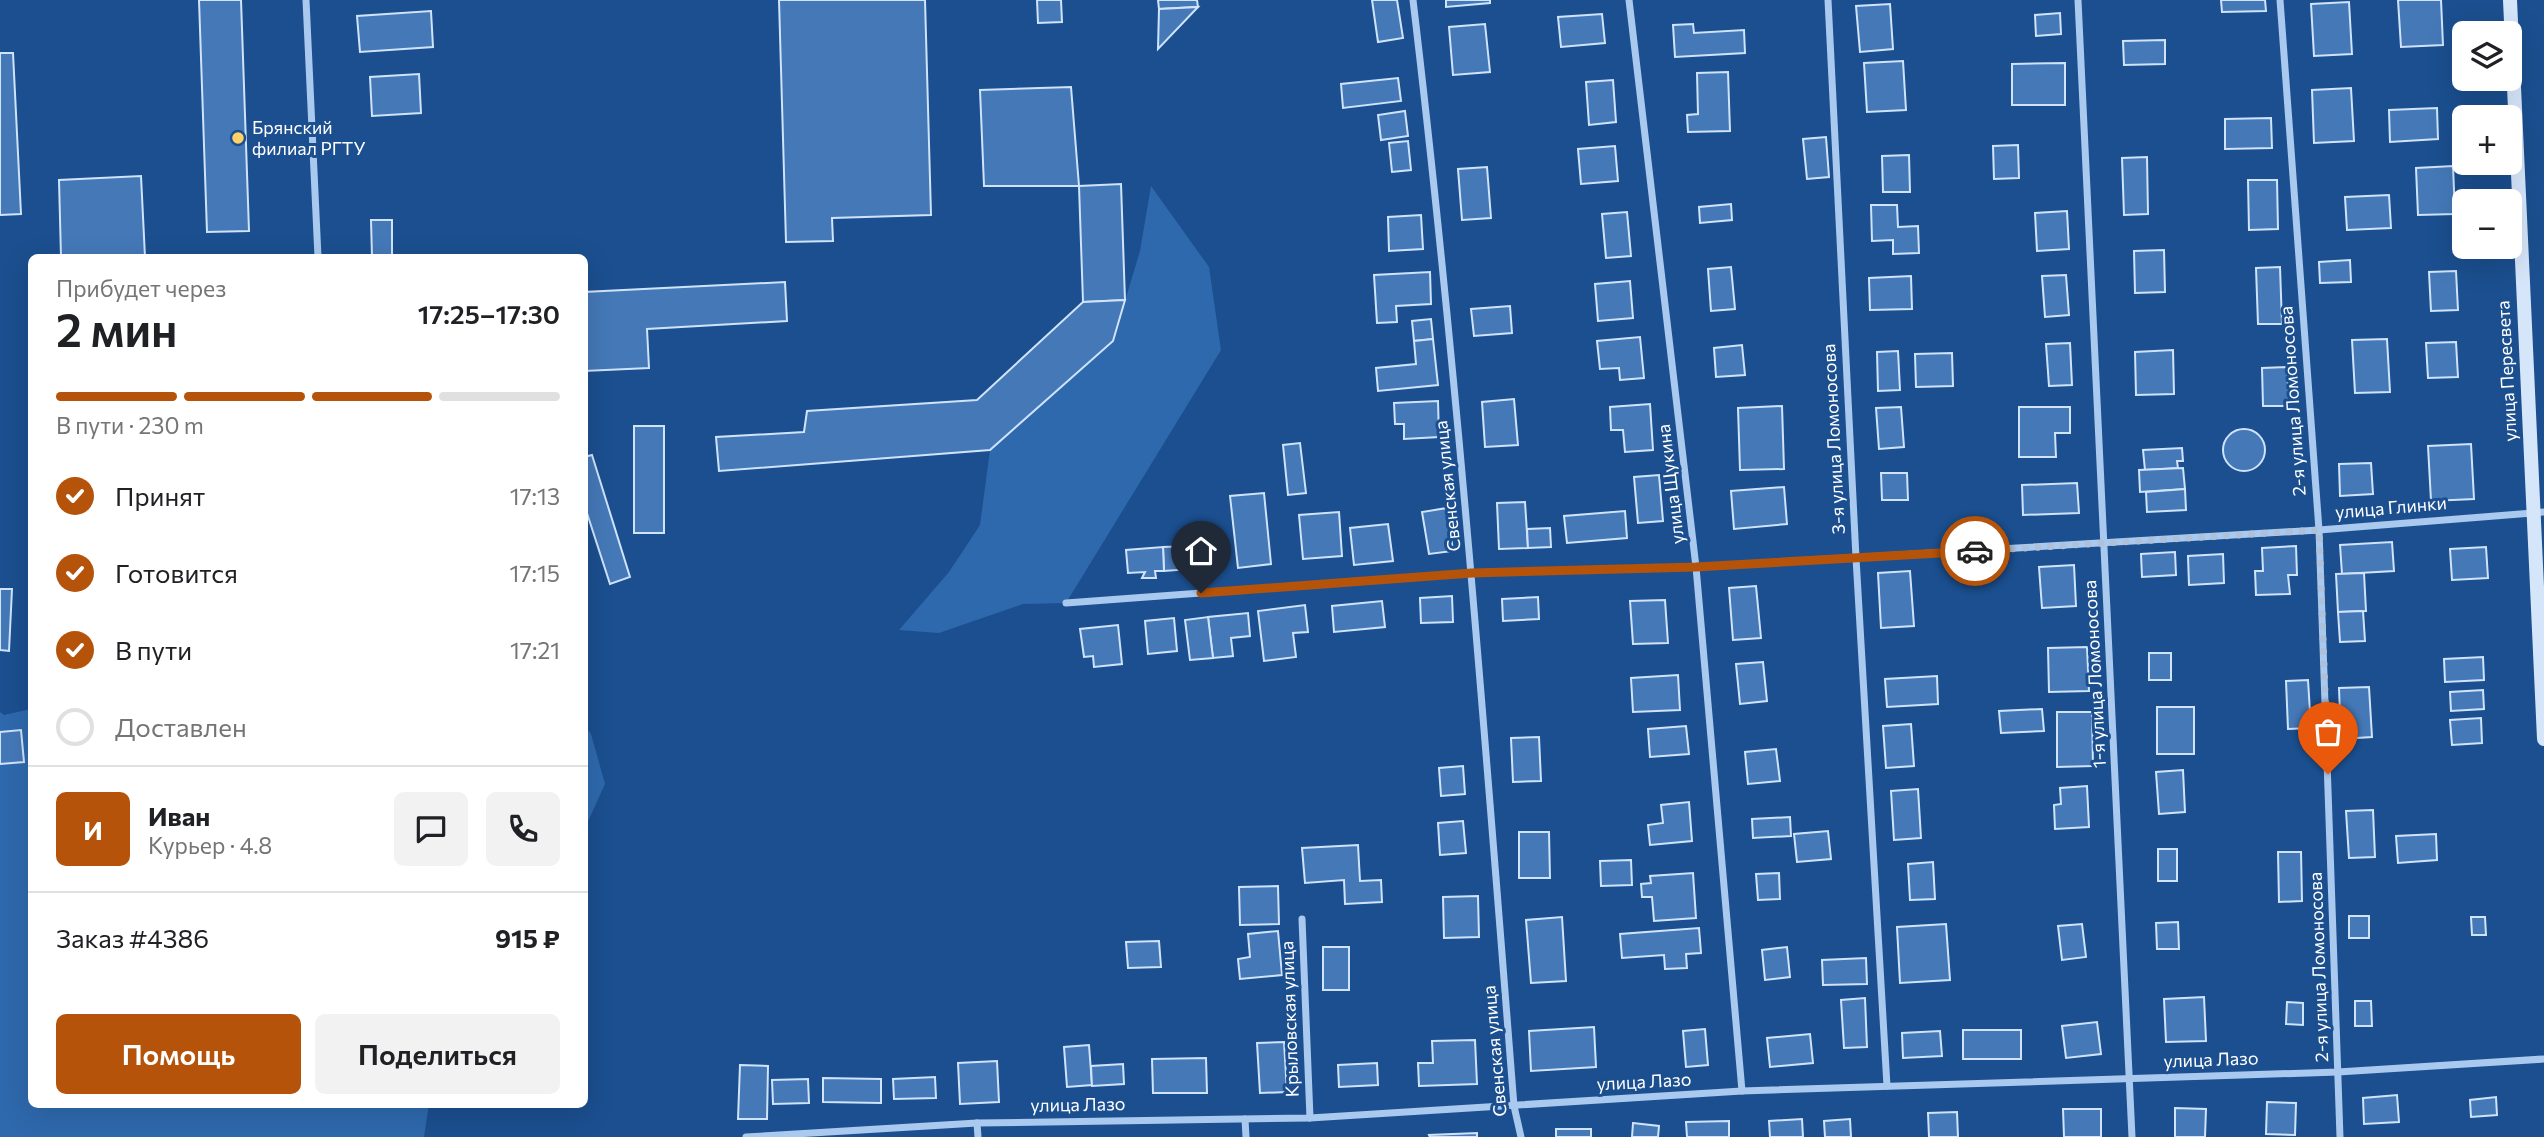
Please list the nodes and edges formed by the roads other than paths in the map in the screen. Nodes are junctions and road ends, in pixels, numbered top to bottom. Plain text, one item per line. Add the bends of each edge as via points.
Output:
1 (306, 0) edge
2 (1413, 0) edge
3 (1629, 0) edge
4 (1828, 0) edge
5 (2078, 0) edge
6 (2280, 0) edge
7 (2510, 0) edge
8 (318, 254) edge
9 (2539, 512) edge
10 (2319, 530) junction
11 (2105, 543) junction
12 (1856, 558) junction
13 (1696, 567) junction
14 (1472, 573) junction
15 (1066, 603) dead end
16 (2544, 739) edge
17 (1302, 919) dead end
18 (2544, 1059) edge
19 (2338, 1072) junction
20 (2129, 1079) junction
21 (1887, 1086) junction
22 (1742, 1091) junction
23 (1514, 1106) junction
24 (1310, 1118) junction
25 (1245, 1119) junction
26 (977, 1123) junction
27 (746, 1137) edge
28 (978, 1137) edge
29 (1246, 1137) edge
30 (1521, 1137) edge
31 (2132, 1137) edge
32 (2340, 1137) edge

1 - 8 street
2 - 14 street, Свенская улица
3 - 13 street, улица Щукина
4 - 12 street, 3-я улица Ломоносова
5 - 11 street, 1-я улица Ломоносова
6 - 10 street, 2-я улица Ломоносова
7 - 9 main road, улица Пересвета
9 - 10 street, улица Глинки
9 - 16 main road, улица Пересвета
10 - 11 street, улица Глинки
10 - 19 street, 2-я улица Ломоносова
11 - 12 street, улица Глинки
11 - 20 street, 1-я улица Ломоносова
12 - 13 street, улица Глинки
12 - 21 street, 3-я улица Ломоносова
13 - 14 street, улица Глинки
13 - 22 street, улица Щукина
14 - 15 street, улица Глинки
14 - 23 street, Свенская улица
17 - 24 street, Крыловская улица
18 - 19 street, улица Лазо
19 - 20 street, улица Лазо
19 - 32 street, 2-я улица Ломоносова
20 - 21 street, улица Лазо
20 - 31 street, 1-я улица Ломоносова
21 - 22 street, улица Лазо
22 - 23 street, улица Лазо
23 - 24 street, улица Лазо
23 - 30 street, Свенская улица
24 - 25 street, улица Лазо
25 - 26 street, улица Лазо
25 - 29 street
26 - 27 street, улица Лазо
26 - 28 street

